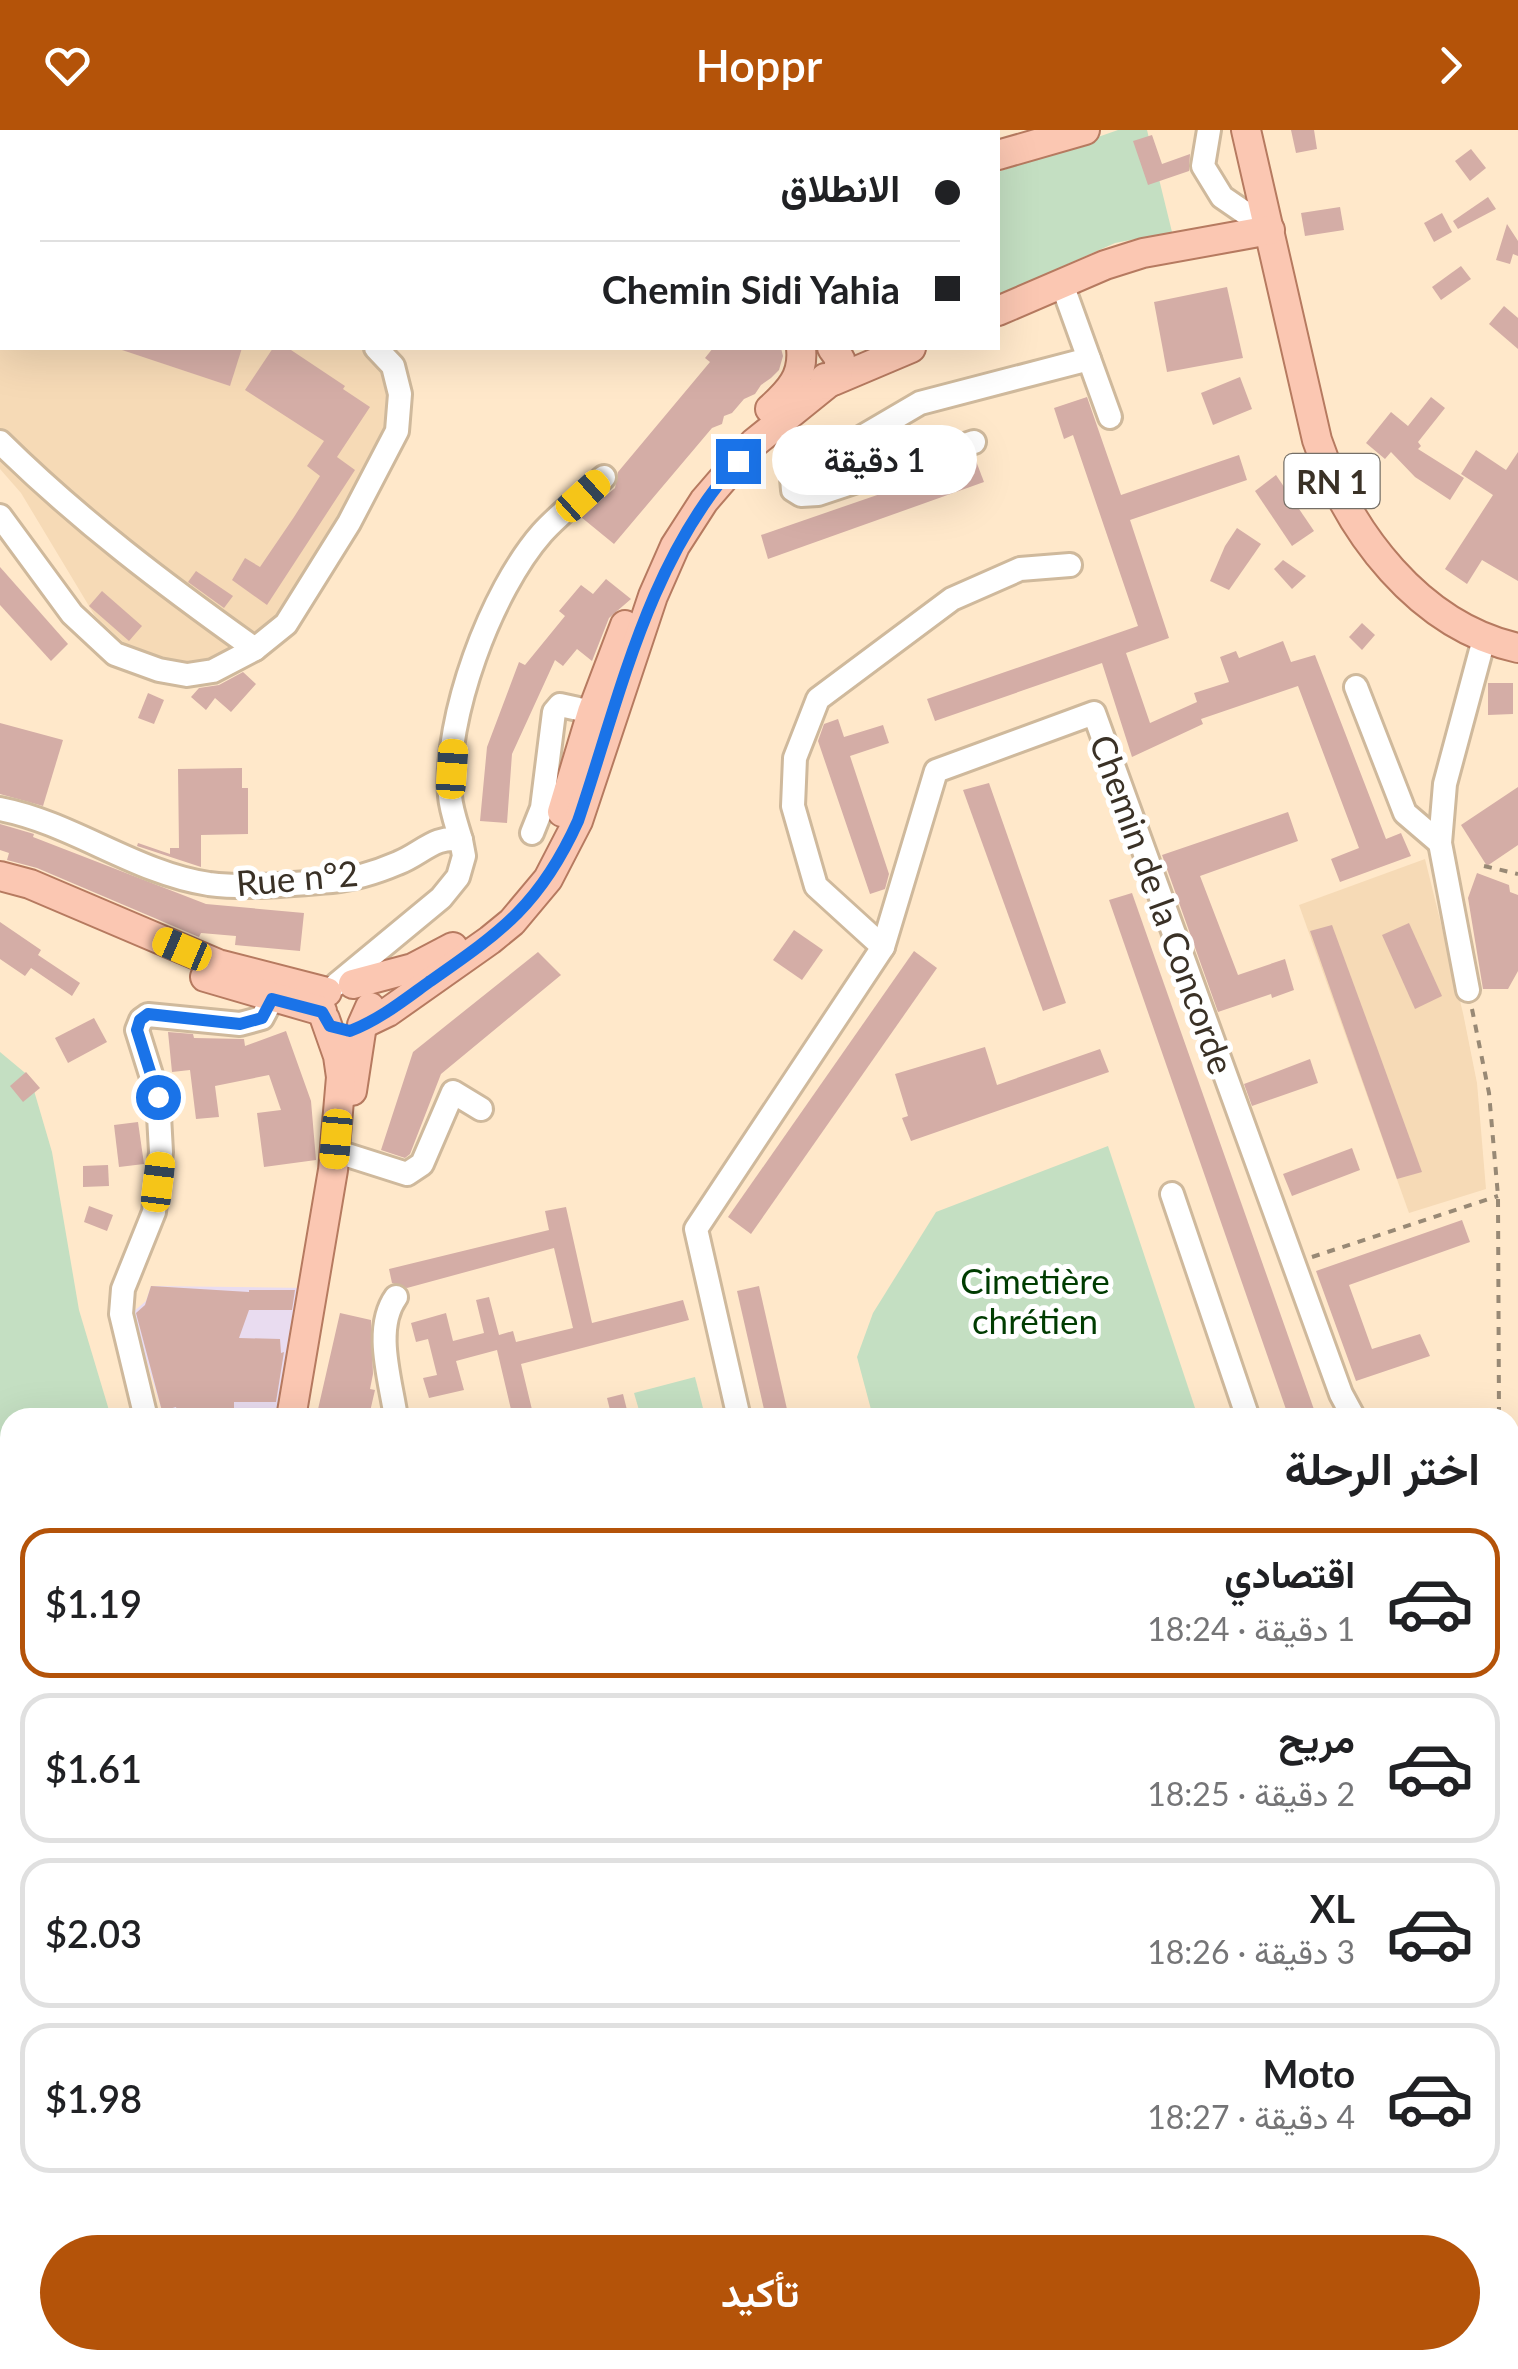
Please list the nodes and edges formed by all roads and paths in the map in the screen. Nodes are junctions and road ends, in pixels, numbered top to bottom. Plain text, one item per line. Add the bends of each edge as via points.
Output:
1 (1085, 130) edge
2 (1209, 130) edge
3 (1246, 130) edge
4 (1000, 154) edge
5 (1270, 230) junction
6 (1062, 284) junction
7 (1000, 310) edge
8 (378, 350) edge
9 (833, 350) edge
10 (906, 350) edge
11 (802, 354) edge
12 (1089, 359) junction
13 (832, 381) junction
14 (1110, 417) dead end
15 (0, 442) edge
16 (974, 442) dead end
17 (604, 477) dead end
18 (0, 516) edge
19 (1070, 565) dead end
20 (1484, 639) junction
21 (1518, 648) edge
22 (255, 649) junction
23 (1356, 687) dead end
24 (592, 712) junction
25 (0, 809) edge
26 (532, 833) dead end
27 (461, 840) junction
28 (1440, 843) junction
29 (1484, 866) dead end
30 (1518, 874) edge
31 (0, 876) edge
32 (0, 893) edge
33 (882, 946) junction
34 (1468, 990) joint
35 (333, 998) junction
36 (272, 999) junction
37 (363, 1024) junction
38 (342, 1077) junction
39 (481, 1109) dead end
40 (337, 1162) junction
41 (1172, 1194) dead end
42 (1498, 1196) junction
43 (1293, 1263) junction
44 (396, 1297) dead end
45 (144, 1408) edge
46 (293, 1408) edge
47 (395, 1408) edge
48 (737, 1408) edge
49 (1245, 1408) edge
50 (1349, 1408) edge
51 (1499, 1408) edge

1 - 4 main road
2 - 5 street via 1202,166 1222,197
3 - 5 main road, RN 1
5 - 6 main road via 1143,252
5 - 20 main road, RN 1 via 1317,440 1334,484 1399,577
6 - 7 main road
6 - 12 street
8 - 22 street via 394,366 397,431 286,624
9 - 13 main road via 840,366
10 - 13 main road
11 - 13 main road
11 - 24 main road via 789,392 711,471 663,540
12 - 14 street
12 - 16 street via 920,403 792,478 792,490 818,494
13 - 37 main road via 754,442 675,546 578,821 548,879 490,940
15 - 22 street via 145,571
17 - 27 street via 541,534 499,598 466,682 454,741 450,796
18 - 22 street via 72,614 115,654 188,674 213,671
19 - 33 street via 1020,569 952,599 818,699 795,758 792,806 816,886
20 - 21 main road, RN 1
20 - 28 street via 1446,784
23 - 28 street via 1406,813
24 - 26 street via 568,704 554,712 542,808
24 - 35 main road via 561,818 526,883 446,952
25 - 27 street, Rue n°2 via 32,815 208,884 348,880 403,862 437,841
27 - 35 street via 458,878
28 - 34 street
29 - 30 path
31 - 35 main road via 218,964
32 - 36 main road via 219,984
33 - 43 street, Chemin de la Concorde via 936,770 1094,712
33 - 48 street, Chemin de la Concorde via 696,1228
34 - 42 path via 1489,1092
35 - 36 main road
35 - 37 main road via 342,1031
35 - 37 main road via 362,989 370,1003
35 - 38 main road
36 - 38 main road via 310,1023
36 - 45 street via 262,1018 240,1024 148,1014 140,1020 137,1030 158,1097 161,1152 154,1212 120,1314
37 - 40 main road
38 - 40 main road
39 - 40 street via 453,1092 422,1164 407,1174
40 - 46 main road
41 - 49 street
42 - 43 path
42 - 51 path
43 - 50 street, Chemin de la Concorde
44 - 47 street via 384,1330

